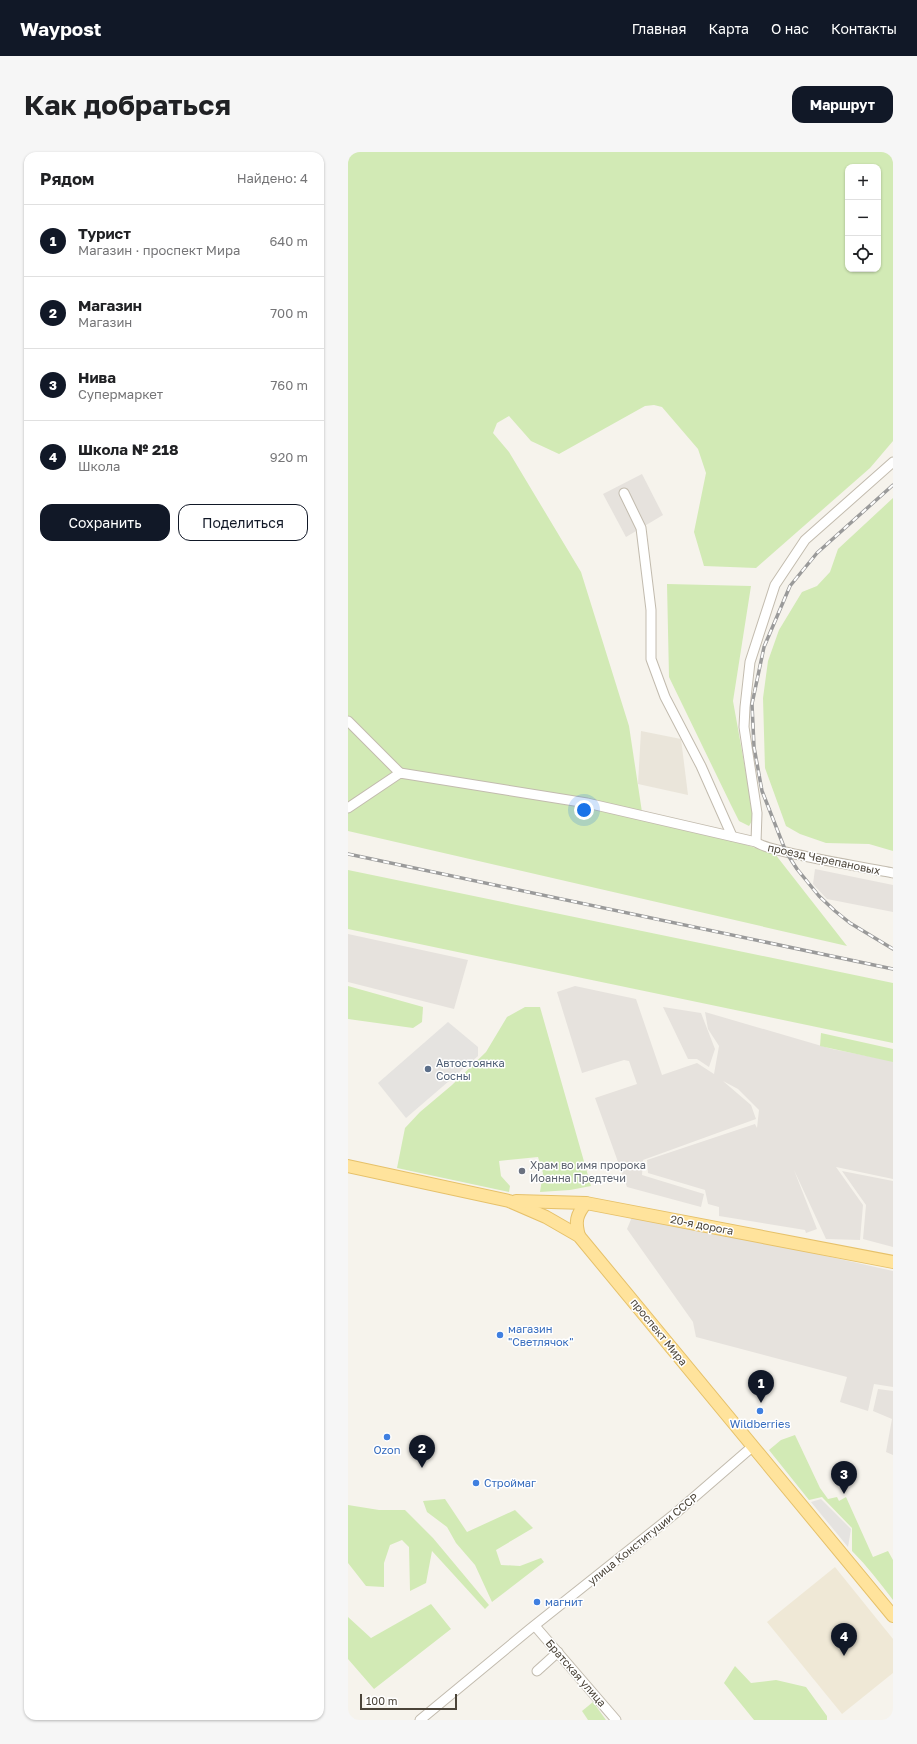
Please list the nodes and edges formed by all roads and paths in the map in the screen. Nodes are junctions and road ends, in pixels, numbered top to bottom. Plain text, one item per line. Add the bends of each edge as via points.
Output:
1 (893, 462) edge
2 (624, 493) dead end
3 (348, 721) edge
4 (400, 773) junction
5 (348, 808) edge
6 (732, 836) junction
7 (756, 842) junction
8 (893, 873) edge
9 (348, 1166) edge
10 (509, 1201) junction
11 (586, 1203) junction
12 (579, 1236) junction
13 (893, 1262) edge
14 (752, 1447) junction
15 (893, 1616) edge
16 (535, 1626) junction
17 (558, 1652) junction
18 (537, 1671) dead end
19 (420, 1720) edge
20 (616, 1720) edge

1 - 7 street via 805,540 775,585 750,662 745,707 744,727 757,813
2 - 6 street via 641,528 651,610 651,659 666,697 701,766
3 - 4 street
4 - 5 street
4 - 6 street, проезд Черепановых via 587,803
6 - 7 street, проезд Черепановых
7 - 8 street, проезд Черепановых via 786,852
9 - 10 main road, проспект Мира
10 - 11 main road, 20-я дорога
10 - 12 main road, проспект Мира via 546,1217
11 - 12 main road via 576,1224
11 - 13 main road, 20-я дорога
12 - 14 main road, проспект Мира
14 - 15 main road, проспект Мира
14 - 16 street, улица Конституции СССР via 677,1512
16 - 17 street, Братская улица
16 - 19 street, улица Конституции СССР
17 - 18 street
17 - 20 street, Братская улица

